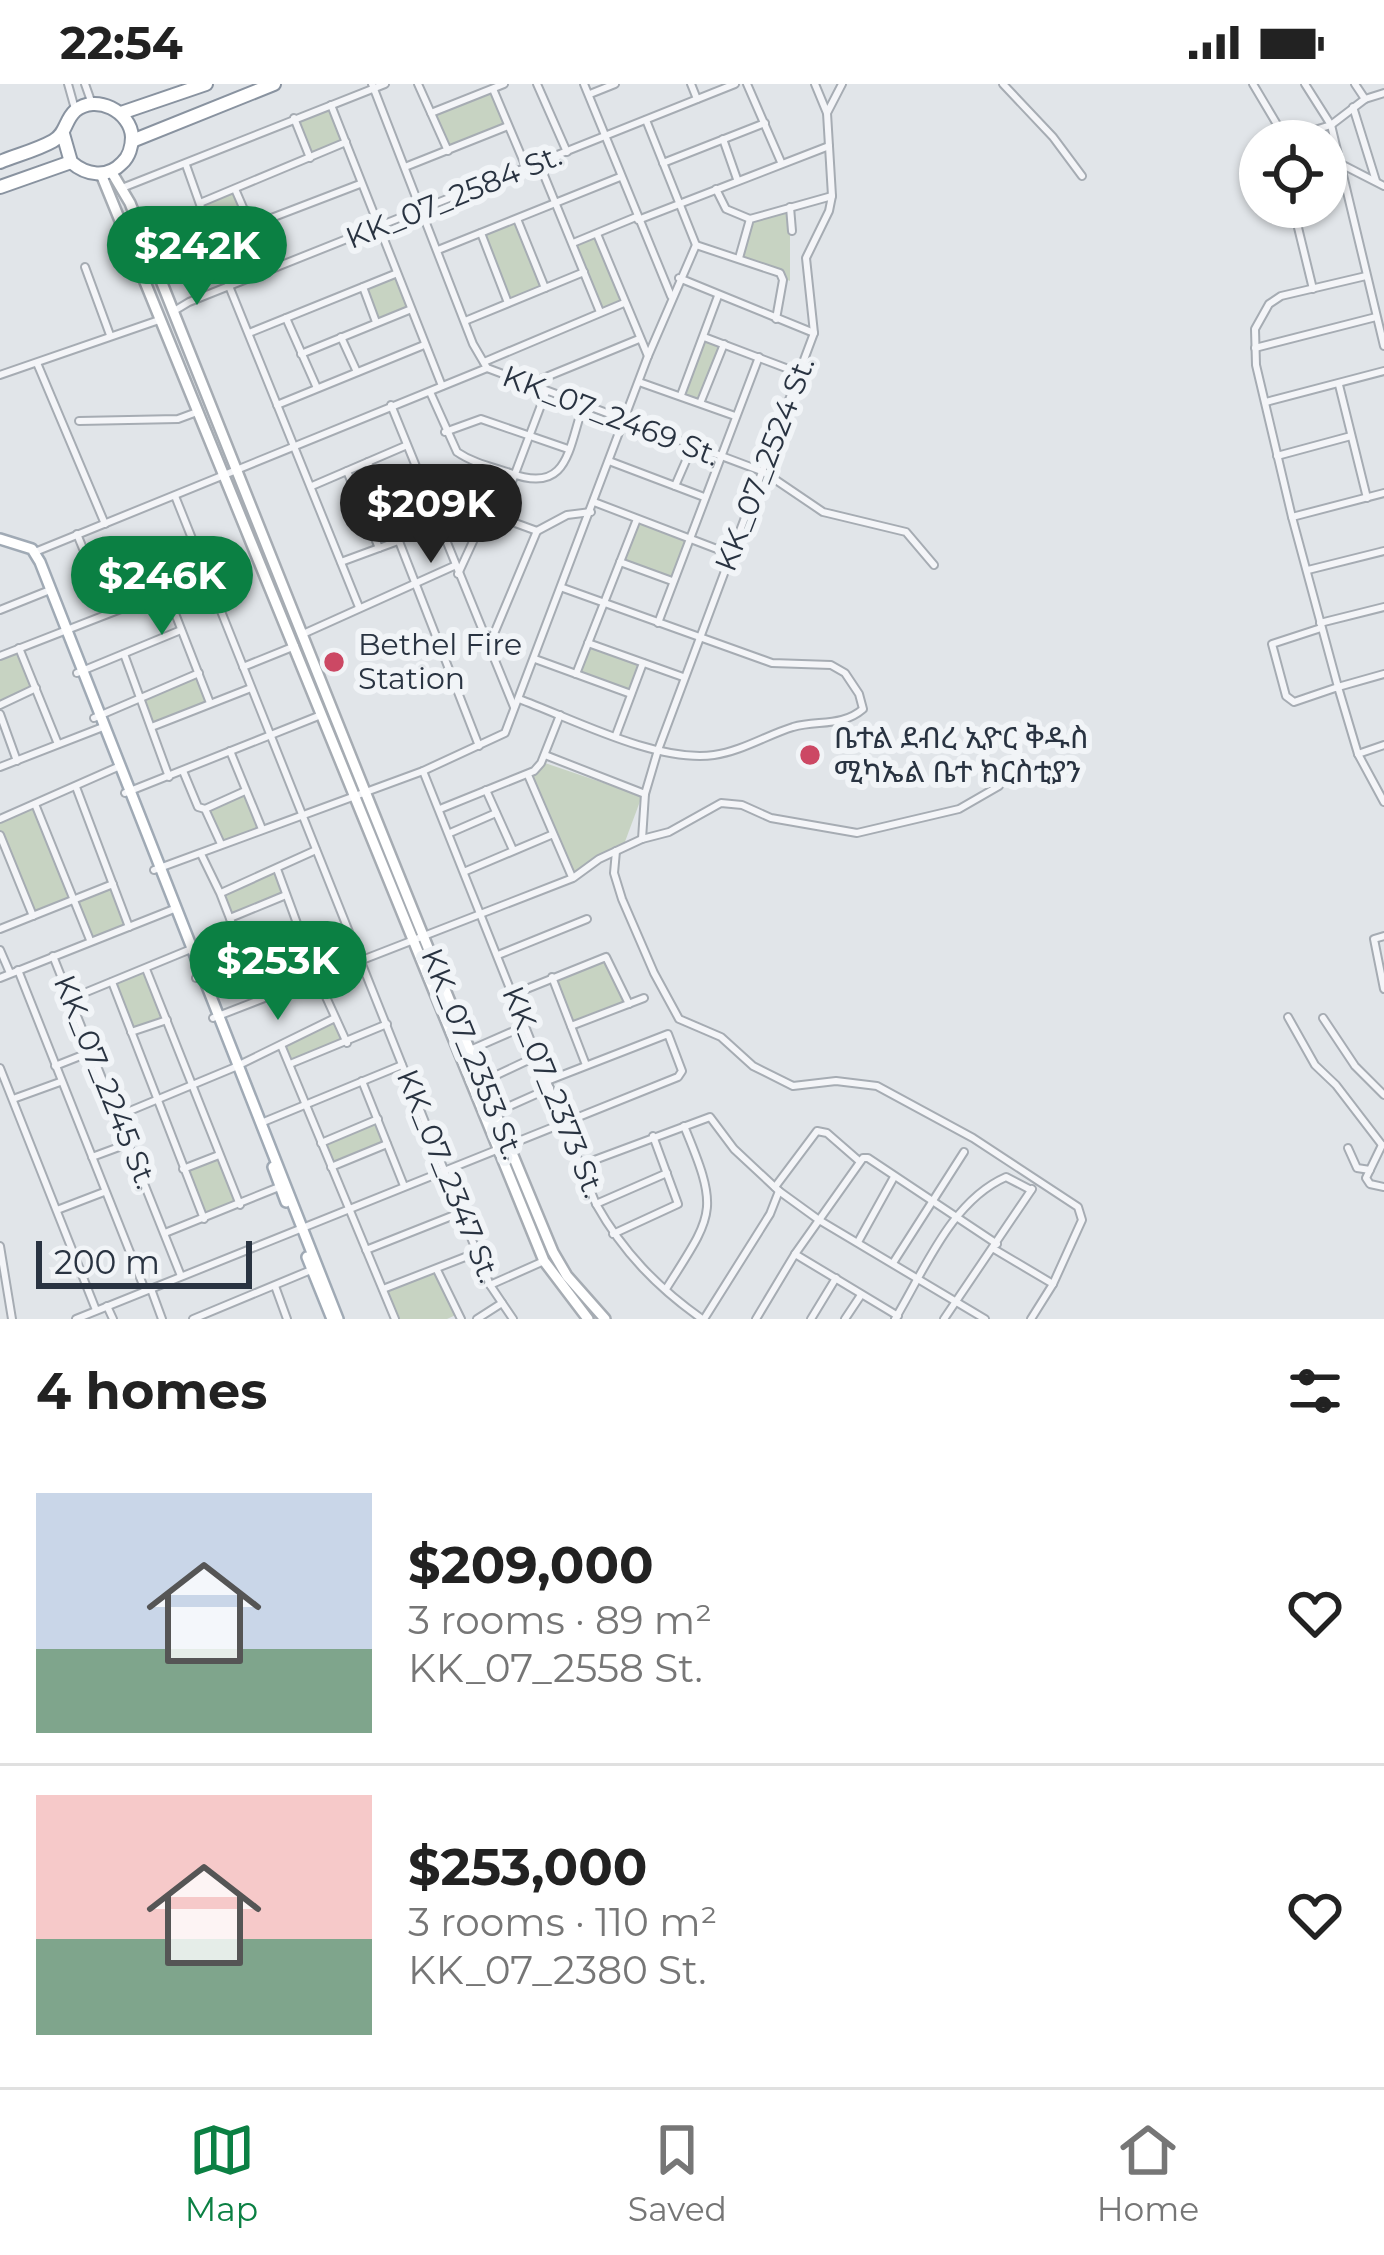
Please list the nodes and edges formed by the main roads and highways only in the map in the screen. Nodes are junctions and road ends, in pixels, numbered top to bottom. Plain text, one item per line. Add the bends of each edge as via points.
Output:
1 (206, 84) edge
2 (274, 84) edge
3 (121, 113) junction
4 (63, 134) junction
5 (132, 141) junction
6 (0, 162) edge
7 (71, 162) junction
8 (0, 188) edge

1 - 3 highway
2 - 5 highway
3 - 4 highway via 104,105 76,110
3 - 5 highway
4 - 6 highway
4 - 7 highway
5 - 7 highway via 122,164 106,173
7 - 8 highway

